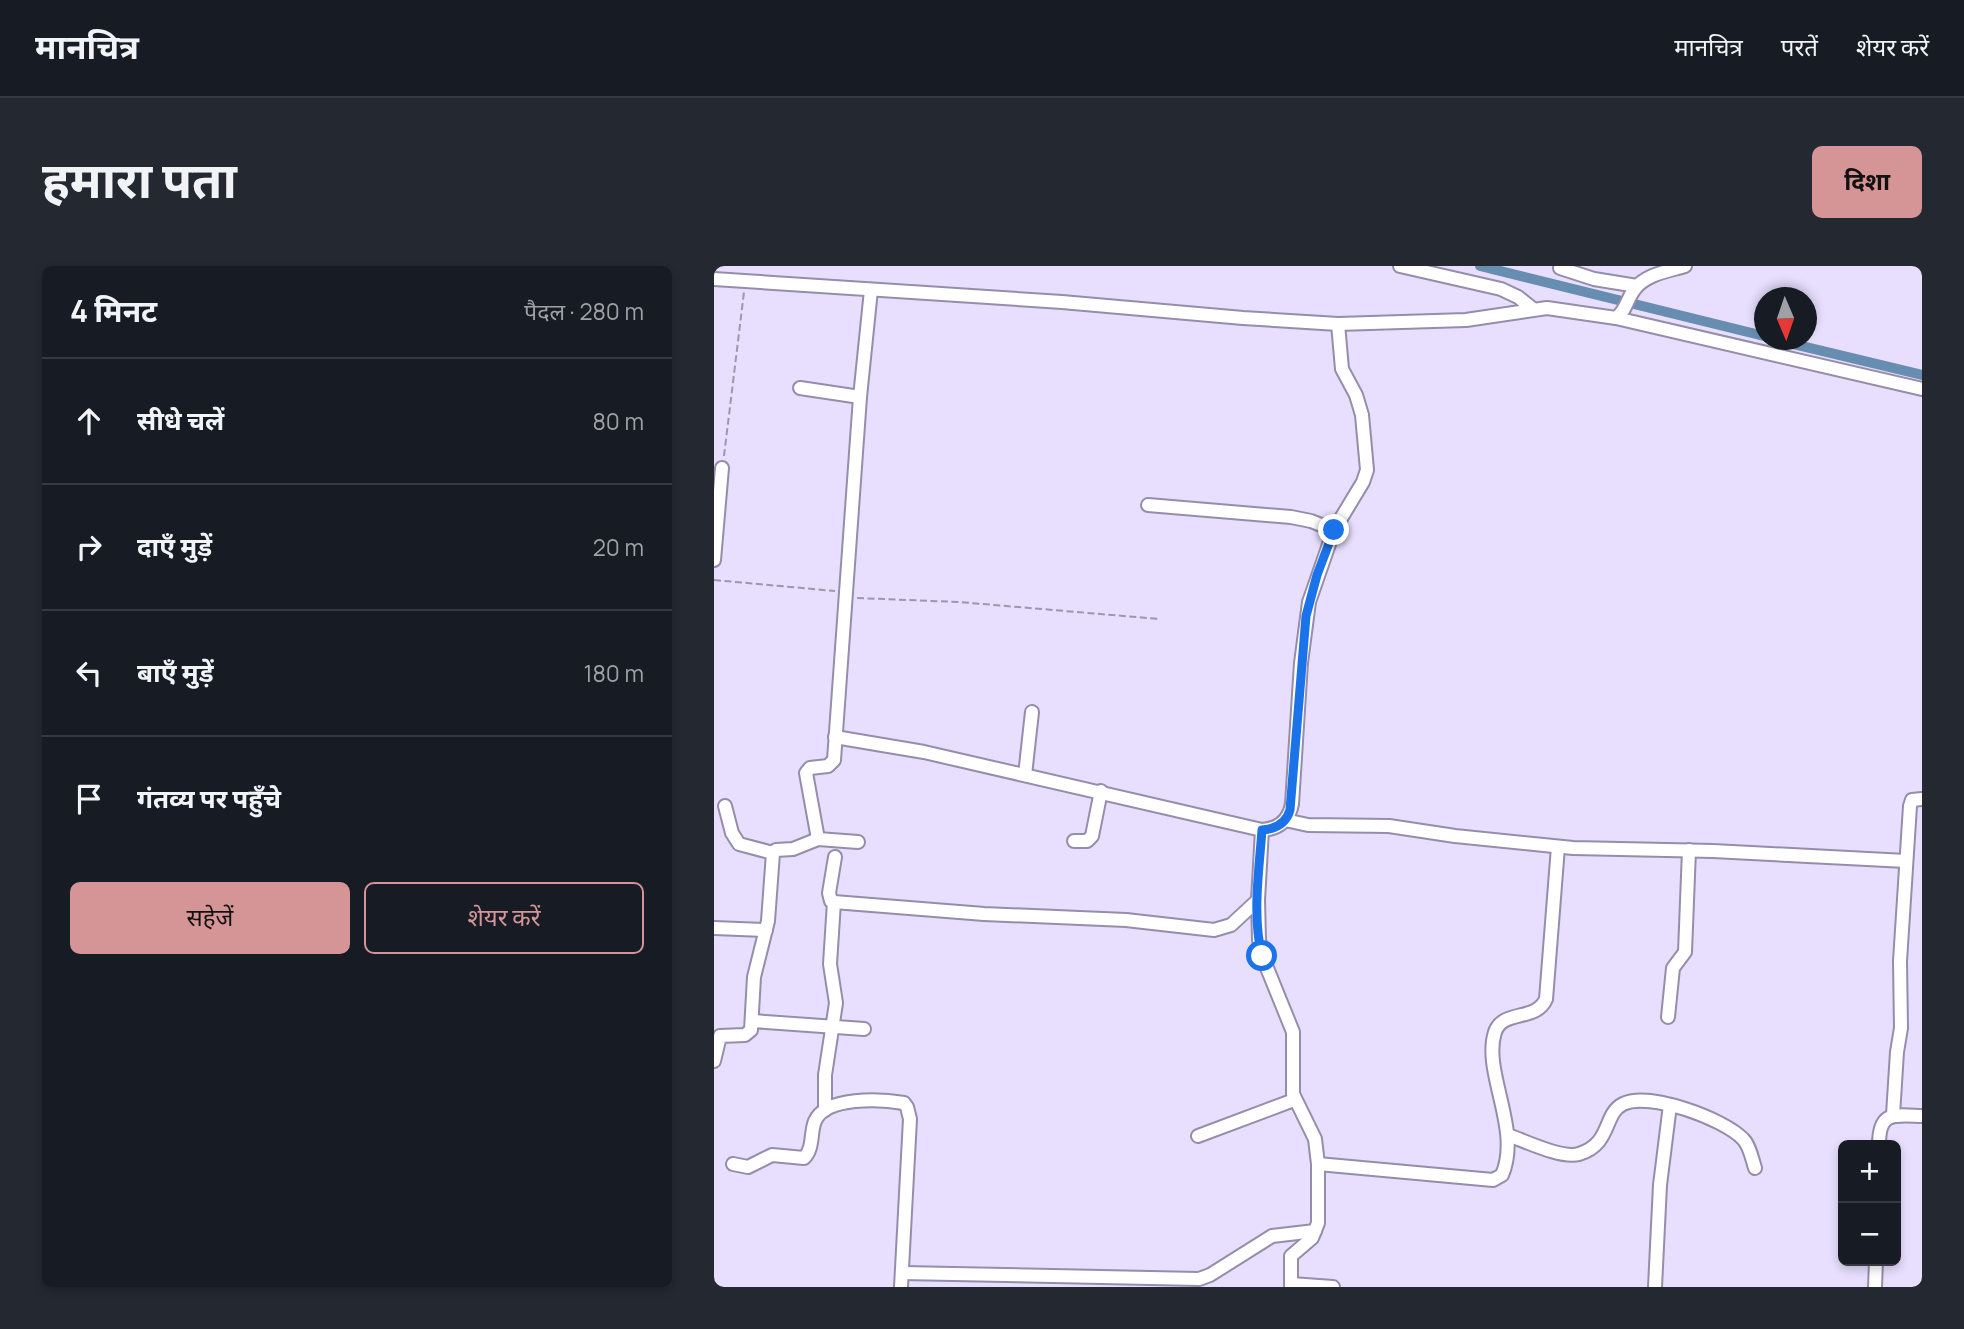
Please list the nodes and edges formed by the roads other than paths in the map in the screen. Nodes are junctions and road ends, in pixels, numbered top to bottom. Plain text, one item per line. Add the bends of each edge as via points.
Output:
1 (1400, 266) edge
2 (1685, 266) edge
3 (1560, 268) dead end
4 (714, 279) edge
5 (1635, 289) junction
6 (871, 290) junction
7 (1533, 309) junction
8 (1619, 316) junction
9 (1338, 324) junction
10 (800, 388) dead end
11 (1922, 389) edge
12 (860, 397) junction
13 (722, 468) road end
14 (1148, 505) dead end
15 (1334, 530) junction
16 (714, 560) edge
17 (1032, 712) dead end
18 (835, 737) junction
19 (1025, 775) junction
20 (1101, 791) junction
21 (1922, 799) edge
22 (725, 806) dead end
23 (1285, 820) junction
24 (1262, 830) junction
25 (818, 839) junction
26 (1074, 841) dead end
27 (858, 842) dead end
28 (1558, 847) junction
29 (1689, 850) junction
30 (772, 853) junction
31 (835, 857) dead end
32 (1906, 861) junction
33 (1258, 900) junction
34 (835, 902) junction
35 (714, 928) edge
36 (766, 930) junction
37 (1668, 1017) dead end
38 (752, 1021) junction
39 (833, 1026) junction
40 (864, 1029) dead end
41 (714, 1061) edge
42 (1294, 1100) junction
43 (1670, 1105) junction
44 (825, 1110) junction
45 (1893, 1115) junction
46 (1922, 1116) edge
47 (1508, 1135) junction
48 (1198, 1136) dead end
49 (1879, 1140) edge
50 (733, 1164) dead end
51 (1318, 1164) junction
52 (1755, 1168) dead end
53 (1315, 1231) junction
54 (1876, 1266) edge
55 (902, 1273) junction
56 (1291, 1286) edge
57 (901, 1287) edge
58 (1333, 1287) edge
59 (1655, 1287) edge
60 (1875, 1287) edge

1 - 7 street via 1501,289
2 - 5 street via 1651,276
3 - 5 street
4 - 6 street
5 - 8 street
6 - 9 street
6 - 12 street
7 - 8 street
7 - 9 street via 1455,321
8 - 11 street
9 - 15 street via 1342,369 1360,405 1368,463 1363,482
10 - 12 street
12 - 18 street
13 - 16 street
14 - 15 street via 1290,517
15 - 23 street via 1306,616 1292,804
17 - 19 street
18 - 19 street
18 - 25 street via 832,764 806,773
19 - 20 street
20 - 24 street
20 - 26 street via 1092,836
21 - 32 street via 1910,803
22 - 30 street via 739,845
23 - 24 street
23 - 28 street via 1308,825 1389,826
24 - 33 street
25 - 27 street
25 - 30 street
28 - 29 street
28 - 47 street via 1546,999 1536,1011 1504,1020 1493,1039
29 - 32 street
29 - 37 street via 1685,953 1673,968
30 - 36 street
31 - 34 street via 829,893
32 - 45 street via 1900,961 1902,1028
33 - 34 street via 1231,925 1214,930 1133,920
33 - 42 street via 1261,948 1293,1032
34 - 39 street
35 - 36 street
36 - 38 street via 754,977
38 - 39 street
38 - 41 street via 748,1033 720,1036
39 - 40 street
39 - 44 street
42 - 48 street
42 - 51 street via 1315,1139
43 - 47 street via 1625,1103 1616,1110 1601,1141 1579,1154 1565,1154
43 - 52 street via 1739,1135
43 - 59 street
44 - 50 street via 816,1119 804,1158 772,1155 748,1167
44 - 55 street via 860,1100 898,1102 907,1107 911,1119
45 - 46 street
45 - 49 street via 1883,1121
47 - 51 street via 1505,1169 1493,1180
51 - 53 street
53 - 55 street via 1272,1236 1199,1279
53 - 56 street via 1291,1256
54 - 60 street
55 - 57 street
56 - 58 street

